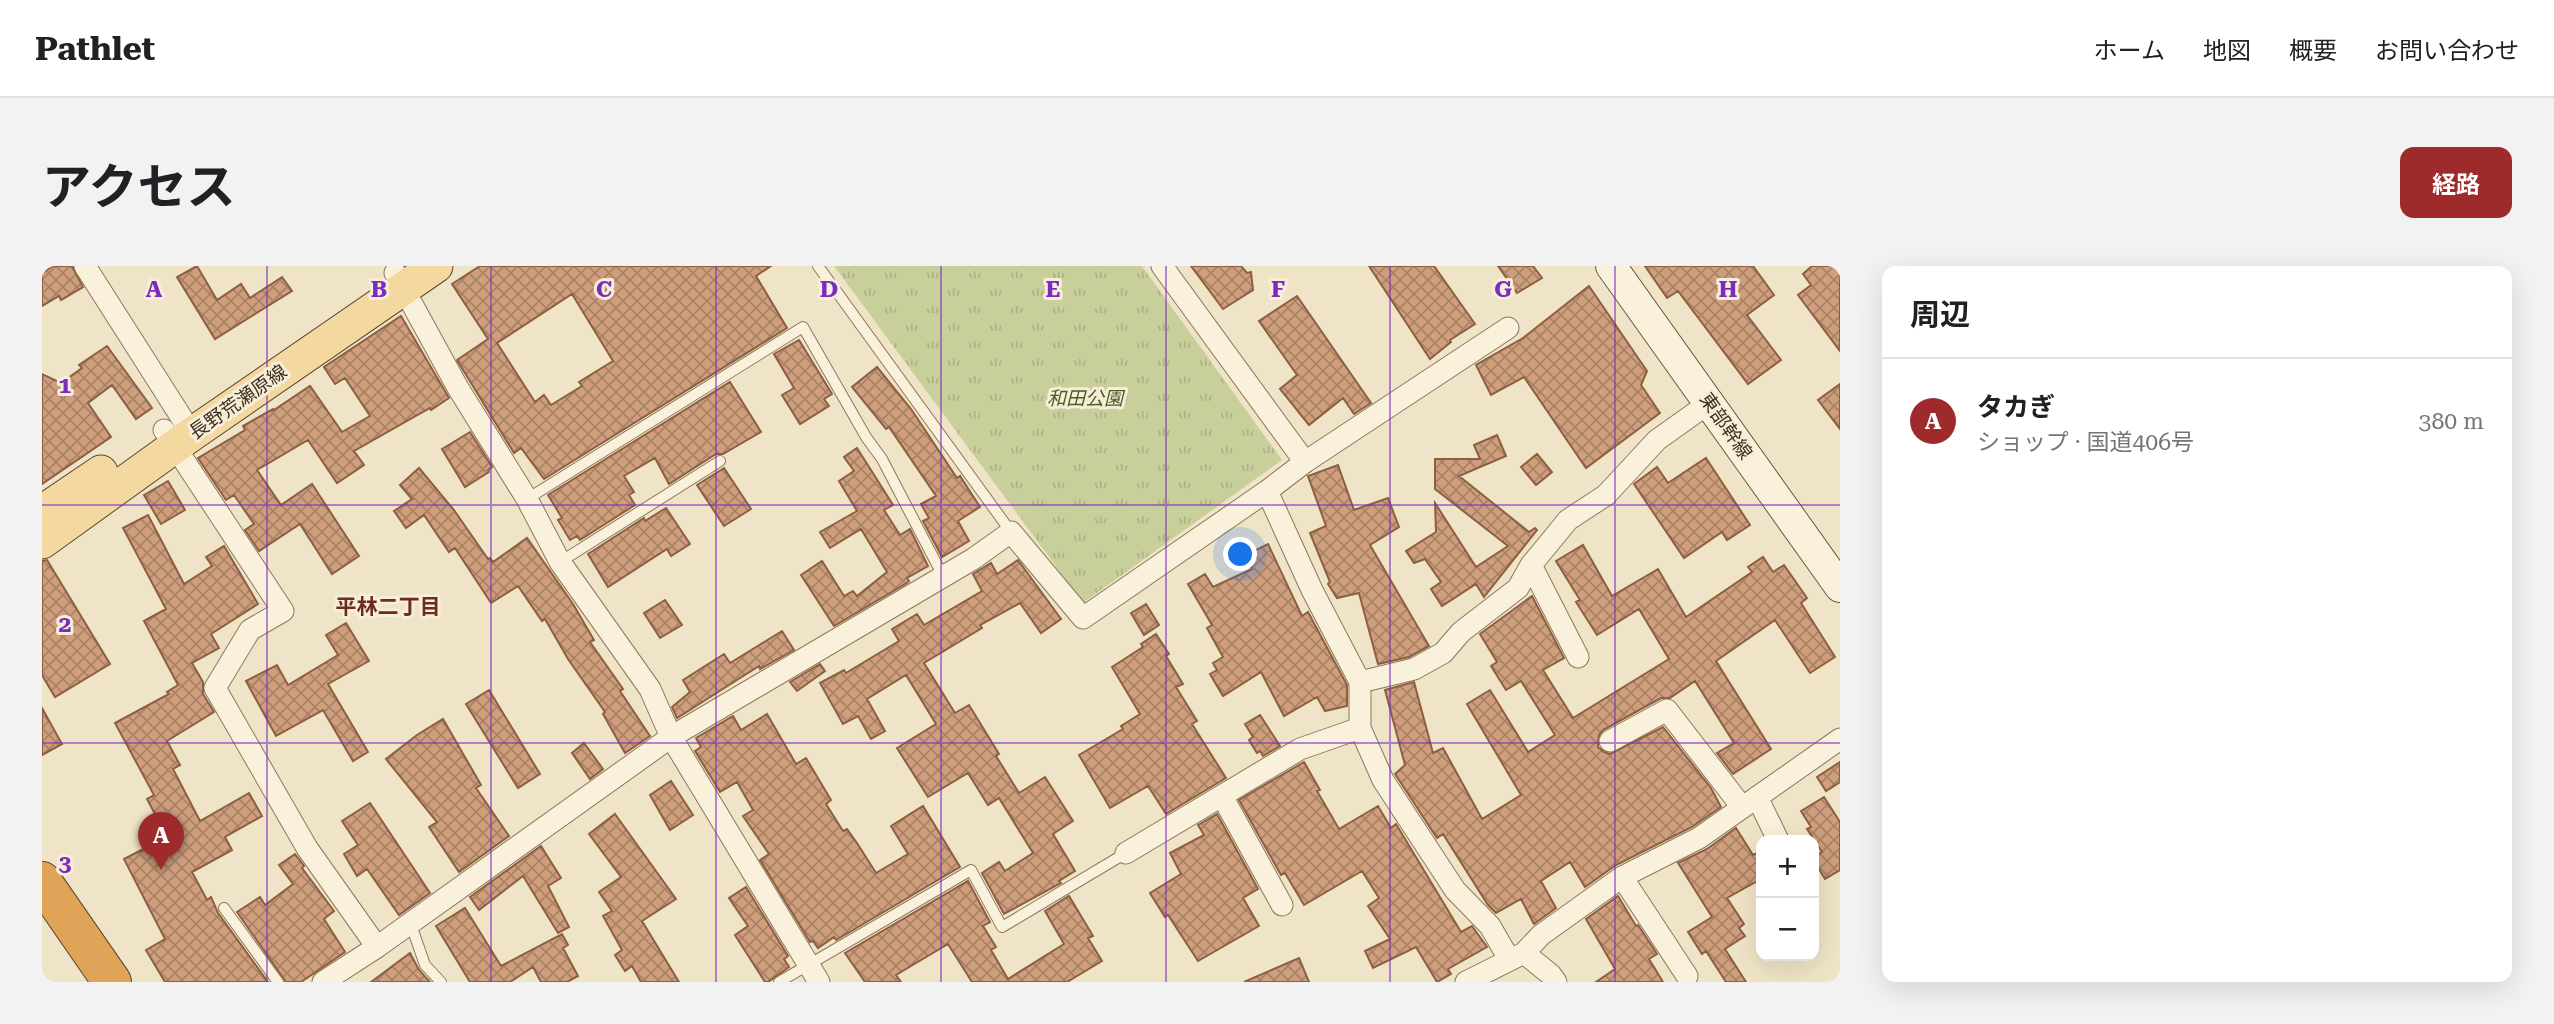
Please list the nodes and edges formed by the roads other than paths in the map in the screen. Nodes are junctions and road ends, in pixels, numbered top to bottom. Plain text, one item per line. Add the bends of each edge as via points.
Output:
1 (85, 266) edge
2 (436, 266) edge
3 (818, 266) edge
4 (1162, 266) edge
5 (1611, 266) edge
6 (402, 276) edge
7 (1508, 328) dead end
8 (1709, 402) junction
9 (178, 432) junction
10 (720, 461) dead end
11 (1305, 462) junction
12 (1267, 491) junction
13 (527, 499) junction
14 (42, 512) edge
15 (1011, 532) junction
16 (42, 542) edge
17 (561, 562) junction
18 (1531, 565) junction
19 (943, 576) junction
20 (1840, 587) edge
21 (1578, 657) dead end
22 (1360, 682) junction
23 (1360, 727) junction
24 (671, 737) junction
25 (1840, 739) edge
26 (1610, 741) dead end
27 (1222, 796) junction
28 (1749, 802) junction
29 (1774, 835) edge
30 (1126, 853) joint
31 (1622, 877) junction
32 (42, 881) edge
33 (1283, 905) dead end
34 (224, 908) dead end
35 (410, 922) junction
36 (377, 947) junction
37 (1517, 956) junction
38 (807, 964) junction
39 (1687, 976) dead end
40 (112, 982) edge
41 (278, 982) edge
42 (323, 982) edge
43 (441, 982) edge
44 (779, 982) edge
45 (819, 982) edge
46 (1466, 982) edge
47 (1556, 982) edge

1 - 9 street
2 - 6 main road, 長野荒瀬原線
3 - 15 lane
4 - 11 street
5 - 8 street, 東部幹線
6 - 9 main road, 長野荒瀬原線
6 - 13 street via 457,388
7 - 11 street
8 - 18 street via 1657,440 1606,495 1568,520
8 - 20 street, 東部幹線
9 - 14 main road, 長野荒瀬原線
9 - 16 main road, 長野荒瀬原線
9 - 36 street via 283,611 250,630 215,688 307,848
10 - 17 lane
11 - 12 street
12 - 15 street via 1083,618
12 - 22 street
13 - 17 street
13 - 19 lane via 803,327 882,459
15 - 19 street
17 - 24 street via 650,689
18 - 21 street
18 - 22 street via 1518,588 1461,632 1444,653 1414,669
19 - 24 street
22 - 23 street
23 - 27 street via 1300,749
23 - 37 street via 1383,780 1455,890
24 - 35 street
24 - 38 street
25 - 28 street
26 - 28 street via 1667,710
27 - 30 street
27 - 33 street
28 - 29 street
28 - 31 street via 1699,838
30 - 38 lane via 1002,927 971,870
31 - 37 street
31 - 39 street
32 - 40 highway
34 - 41 lane
35 - 36 street
35 - 43 lane via 425,965
36 - 42 street
37 - 46 street
37 - 47 street
38 - 44 lane
38 - 45 street

